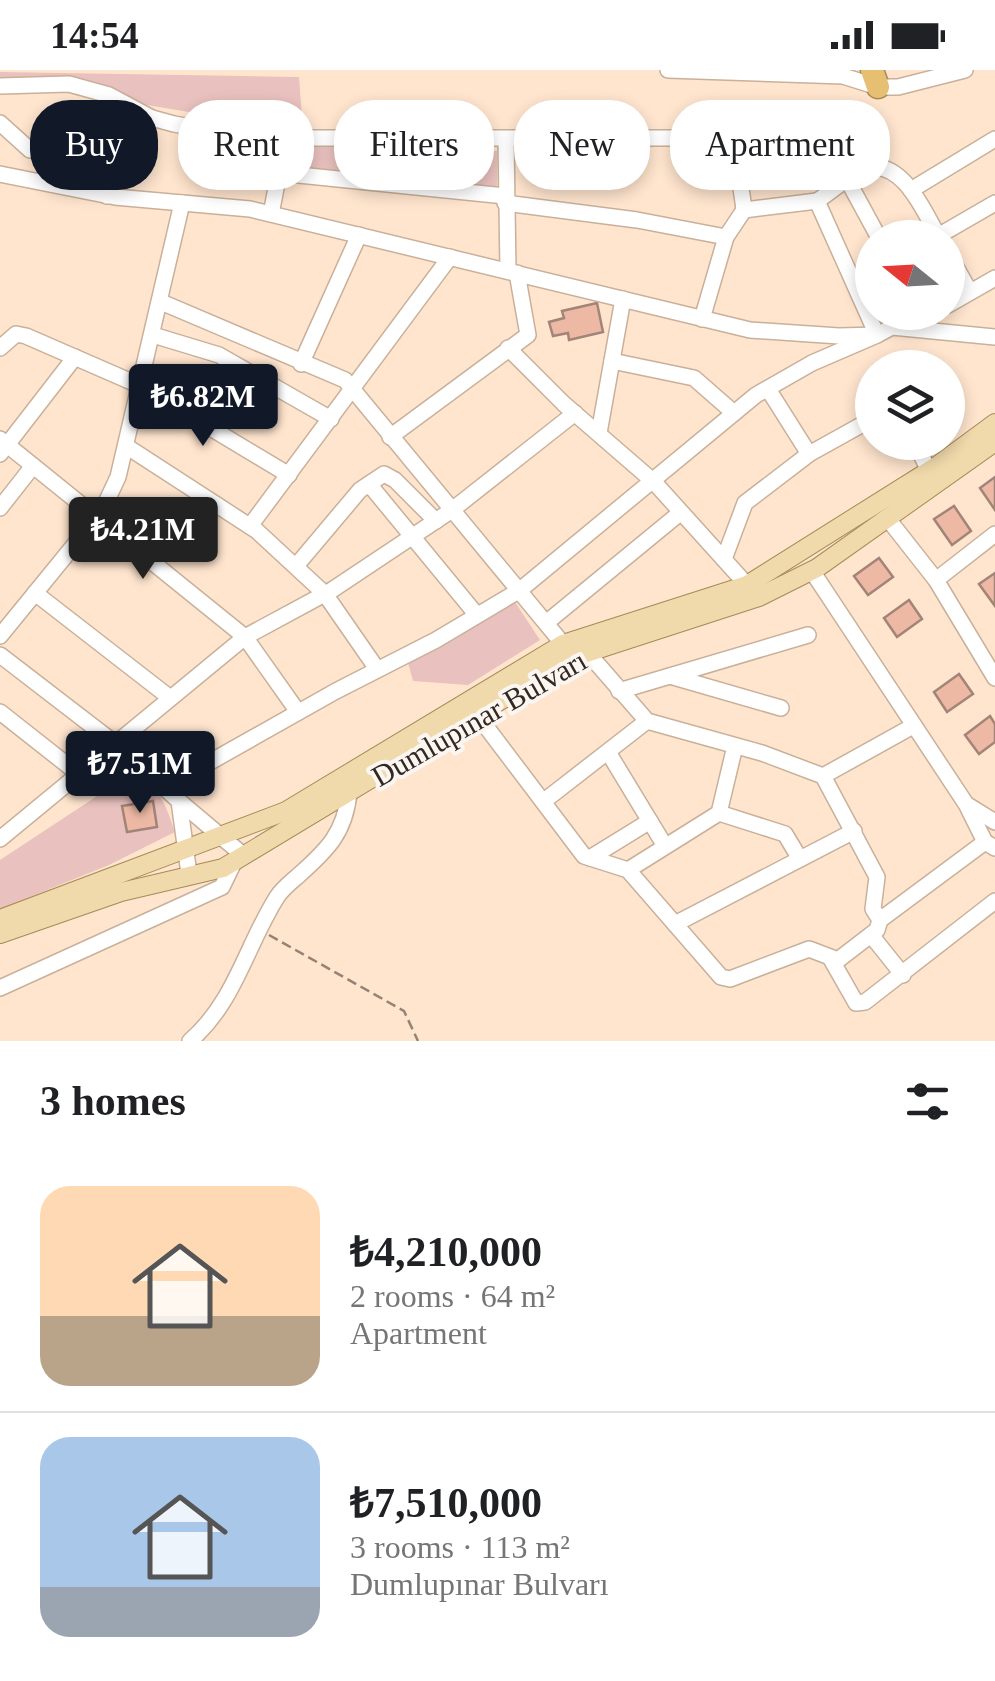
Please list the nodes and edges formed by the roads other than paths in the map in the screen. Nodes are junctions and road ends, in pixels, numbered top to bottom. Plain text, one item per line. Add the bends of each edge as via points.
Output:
1 (668, 70) edge
2 (966, 70) edge
3 (875, 79) edge
4 (0, 86) edge
5 (120, 100) edge
6 (0, 124) edge
7 (314, 137) edge
8 (506, 139) junction
9 (995, 139) edge
10 (30, 150) edge
11 (890, 172) edge
12 (0, 174) edge
13 (314, 177) edge
14 (111, 190) edge
15 (276, 190) edge
16 (834, 190) edge
17 (853, 190) edge
18 (912, 190) junction
19 (108, 196) junction
20 (505, 200) junction
21 (816, 201) junction
22 (182, 203) junction
23 (995, 203) edge
24 (744, 210) junction
25 (271, 214) junction
26 (869, 220) edge
27 (929, 220) edge
28 (965, 221) edge
29 (358, 235) junction
30 (726, 237) junction
31 (450, 257) junction
32 (512, 272) junction
33 (995, 278) edge
34 (965, 283) edge
35 (970, 292) junction
36 (965, 295) edge
37 (623, 300) junction
38 (161, 302) junction
39 (702, 319) junction
40 (886, 330) edge
41 (927, 330) edge
42 (877, 335) junction
43 (153, 336) junction
44 (995, 337) edge
45 (0, 348) edge
46 (508, 348) junction
47 (75, 357) junction
48 (612, 361) junction
49 (301, 364) junction
50 (141, 386) junction
51 (768, 388) junction
52 (352, 390) junction
53 (575, 413) junction
54 (734, 413) junction
55 (331, 419) junction
56 (995, 423) edge
57 (855, 428) edge
58 (599, 433) junction
59 (390, 437) junction
60 (995, 442) edge
61 (3, 446) edge
62 (126, 446) junction
63 (809, 454) junction
64 (924, 460) edge
65 (33, 466) junction
66 (929, 471) junction
67 (288, 475) junction
68 (654, 482) junction
69 (369, 484) junction
70 (0, 508) edge
71 (452, 510) junction
72 (680, 514) junction
73 (98, 516) junction
74 (888, 518) junction
75 (436, 521) junction
76 (250, 526) junction
77 (995, 534) edge
78 (413, 536) junction
79 (724, 558) junction
80 (296, 566) junction
81 (812, 570) junction
82 (936, 580) junction
83 (747, 584) junction
84 (520, 590) junction
85 (35, 593) junction
86 (325, 594) junction
87 (476, 614) junction
88 (546, 623) junction
89 (808, 635) dead end
90 (0, 636) edge
91 (245, 637) junction
92 (563, 644) junction
93 (587, 652) junction
94 (0, 655) edge
95 (377, 670) junction
96 (670, 676) junction
97 (995, 678) edge
98 (619, 691) junction
99 (169, 697) junction
100 (781, 708) dead end
101 (0, 712) edge
102 (298, 712) junction
103 (478, 716) junction
104 (647, 722) junction
105 (913, 726) junction
106 (117, 745) junction
107 (735, 746) junction
108 (608, 752) junction
109 (80, 774) junction
110 (824, 776) junction
111 (164, 788) junction
112 (349, 793) junction
113 (179, 801) junction
114 (544, 801) junction
115 (966, 804) junction
116 (719, 813) junction
117 (650, 821) junction
118 (995, 822) edge
119 (854, 831) junction
120 (220, 836) junction
121 (0, 840) edge
122 (990, 845) edge
123 (666, 846) junction
124 (187, 847) junction
125 (238, 858) junction
126 (590, 858) junction
127 (800, 859) junction
128 (628, 870) junction
129 (189, 874) junction
130 (995, 900) edge
131 (0, 918) edge
132 (880, 920) junction
133 (675, 924) junction
134 (0, 934) edge
135 (871, 935) junction
136 (831, 958) junction
137 (903, 975) junction
138 (0, 988) edge
139 (190, 1041) edge

1 - 3 street
2 - 3 street via 898,87
4 - 5 street via 68,84
6 - 10 street
7 - 8 street
8 - 20 street
8 - 24 street via 724,138
9 - 18 street
11 - 18 street
12 - 19 street
13 - 20 street
14 - 19 street
15 - 25 street
16 - 21 street
17 - 26 street
18 - 27 street
19 - 22 street
20 - 30 street
20 - 32 street
21 - 24 street
21 - 42 street
22 - 25 street
22 - 38 street
23 - 28 street
24 - 30 street
25 - 29 street
29 - 31 street
29 - 49 street
30 - 39 street
31 - 32 street
31 - 52 street
32 - 37 street
32 - 46 street via 528,335
33 - 35 street
34 - 35 street
35 - 36 street
37 - 39 street
37 - 48 street
38 - 43 street
38 - 49 street
39 - 42 street via 750,330
40 - 42 street
41 - 44 street
42 - 51 street
43 - 50 street
43 - 55 street via 219,355
45 - 47 street via 16,334
46 - 53 street
46 - 59 street
47 - 50 street
47 - 61 street
48 - 54 street via 694,378
48 - 58 street
49 - 52 street via 344,380
50 - 62 street
50 - 67 street
51 - 54 street
51 - 63 street
52 - 55 street
52 - 59 street
53 - 58 street
53 - 71 street
54 - 68 street
55 - 67 street
56 - 66 main road, Dumlupınar Bulvarı
57 - 63 street
58 - 68 street
59 - 71 street
60 - 74 main road, Dumlupınar Bulvarı
61 - 65 street
62 - 73 street
62 - 76 street
63 - 79 street via 744,503
64 - 66 street
65 - 70 street
65 - 73 street
66 - 83 main road, Dumlupınar Bulvarı
67 - 76 street
68 - 72 street
68 - 84 street
69 - 75 street via 384,474 395,480
69 - 78 street
69 - 80 street
71 - 75 street
71 - 84 street
72 - 79 street
72 - 88 street
73 - 85 street
73 - 91 street
74 - 81 main road, Dumlupınar Bulvarı
74 - 82 street
75 - 78 street
76 - 80 street
77 - 82 street
78 - 86 street
78 - 87 street
79 - 83 street
80 - 86 street
81 - 93 main road, Dumlupınar Bulvarı via 759,596
81 - 105 street
82 - 97 street
83 - 92 main road, Dumlupınar Bulvarı
84 - 87 street
84 - 88 street
85 - 90 street
85 - 99 street
86 - 91 street
86 - 95 street
87 - 95 street
88 - 92 street
89 - 96 street
91 - 99 street
91 - 102 street
92 - 120 main road, Dumlupınar Bulvarı via 302,802
93 - 98 street
93 - 103 main road, Dumlupınar Bulvarı
94 - 106 street
95 - 102 street
96 - 98 street
96 - 100 street
98 - 104 street
99 - 106 street
101 - 109 street
102 - 111 street
103 - 112 main road, Dumlupınar Bulvarı
103 - 114 street
104 - 107 street
104 - 108 street
105 - 110 street
105 - 115 street
106 - 109 street
106 - 111 street
107 - 110 street
107 - 116 street
108 - 114 street
108 - 117 street
109 - 121 street
110 - 119 street
111 - 113 street
112 - 125 main road, Dumlupınar Bulvarı
112 - 139 street via 346,819 325,851 279,893 233,989
113 - 120 street
113 - 124 street
114 - 126 street
115 - 118 street
115 - 122 street
116 - 123 street
116 - 127 street via 785,834
117 - 123 street
117 - 126 street
119 - 127 street
119 - 132 street via 877,877 873,909
120 - 124 main road, Dumlupınar Bulvarı
120 - 125 street
122 - 132 street
123 - 128 street
124 - 129 street
124 - 131 main road, Dumlupınar Bulvarı
125 - 129 main road, Dumlupınar Bulvarı
125 - 138 street via 222,887
126 - 128 street
127 - 133 street
128 - 133 street
129 - 134 main road, Dumlupınar Bulvarı
130 - 137 street
132 - 135 street
133 - 136 street via 730,980 808,949
135 - 136 street via 838,960
135 - 137 street
136 - 137 street via 856,1003

